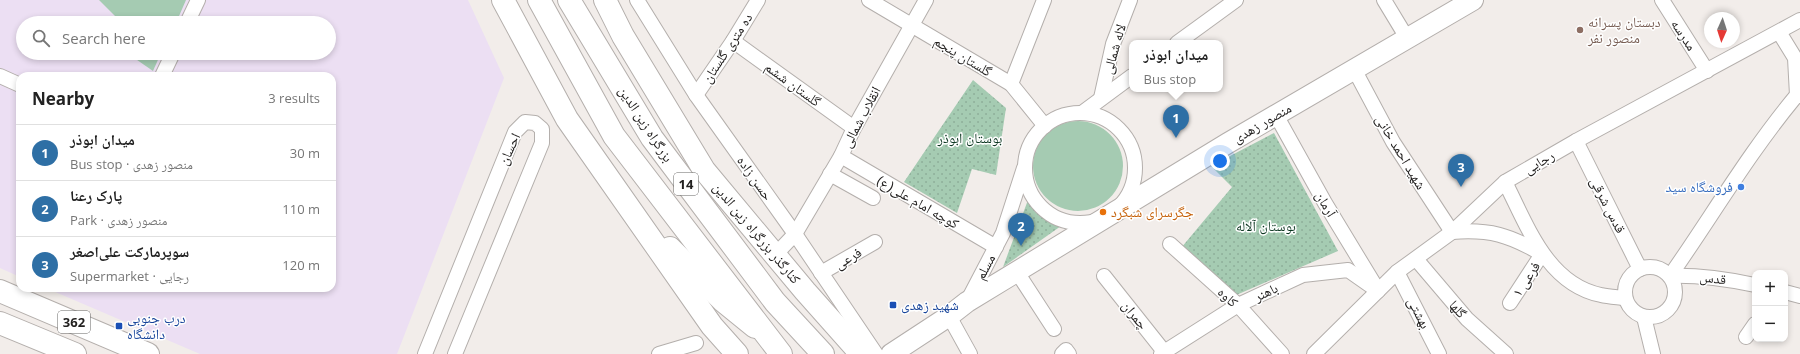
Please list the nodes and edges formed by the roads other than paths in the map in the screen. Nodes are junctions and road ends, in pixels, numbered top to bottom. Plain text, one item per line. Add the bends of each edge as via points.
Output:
1 (198, 0) edge
2 (503, 0) edge
3 (539, 0) edge
4 (569, 0) edge
5 (605, 0) edge
6 (637, 0) edge
7 (758, 0) edge
8 (869, 0) edge
9 (926, 0) edge
10 (1044, 0) edge
11 (1130, 0) edge
12 (1236, 0) edge
13 (1384, 0) edge
14 (1473, 0) edge
15 (1662, 0) edge
16 (190, 16) edge
17 (1800, 20) edge
18 (912, 24) junction
19 (1779, 32) junction
20 (1407, 38) junction
21 (1181, 40) edge
22 (733, 41) junction
23 (170, 60) edge
24 (1354, 69) junction
25 (1707, 71) junction
26 (164, 72) edge
27 (0, 76) edge
28 (1129, 78) edge
29 (16, 83) edge
30 (1011, 84) junction
31 (696, 95) junction
32 (1799, 96) edge
33 (1101, 98) junction
34 (1082, 113) junction
35 (1276, 115) junction
36 (1045, 126) junction
37 (854, 128) junction
38 (1576, 141) junction
39 (841, 156) junction
40 (1025, 164) junction
41 (602, 169) junction
42 (830, 174) junction
43 (1505, 182) junction
44 (873, 198) dead end
45 (1112, 214) junction
46 (1452, 232) junction
47 (795, 234) junction
48 (875, 242) dead end
49 (1170, 244) dead end
50 (996, 247) junction
51 (1542, 254) junction
52 (775, 255) junction
53 (1416, 259) junction
54 (1640, 269) junction
55 (1017, 272) junction
56 (1397, 272) junction
57 (821, 273) junction
58 (1104, 276) dead end
59 (1670, 276) junction
60 (1752, 284) edge
61 (0, 291) edge
62 (1378, 291) junction
63 (1788, 293) edge
64 (1800, 296) edge
65 (1625, 298) junction
66 (967, 302) junction
67 (1510, 304) dead end
68 (1238, 305) junction
69 (949, 316) junction
70 (1644, 317) junction
71 (0, 323) edge
72 (1752, 328) edge
73 (1054, 329) dead end
74 (767, 336) junction
75 (1746, 337) dead end
76 (696, 343) dead end
77 (896, 352) edge
78 (1164, 353) edge
79 (75, 354) edge
80 (148, 354) edge
81 (425, 354) edge
82 (456, 354) edge
83 (659, 354) edge
84 (737, 354) edge
85 (781, 354) edge
86 (823, 354) edge
87 (860, 354) edge
88 (876, 354) edge
89 (970, 354) edge
90 (1062, 354) edge
91 (1069, 354) edge
92 (1282, 354) edge
93 (1314, 354) edge
94 (1439, 354) edge
95 (1506, 354) edge
96 (1653, 354) edge

1 - 16 street
2 - 41 main road via 567,119
3 - 74 main road, 14 via 614,136
4 - 86 main road, بزرگراه زین الدین / 14 via 652,138 775,302
5 - 52 main road, کنارگذر بزرگراه زین الدین via 623,36 704,170
6 - 31 street, حسن زاده
7 - 22 street, ده متری گلستان
8 - 18 street, گلستان پنجم
9 - 18 street, انقلاب شمالی
10 - 30 street
11 - 33 street, لاله شمالی via 1113,44
12 - 21 street
13 - 20 street
14 - 20 main road, منصور زهدی
15 - 25 street, مدرسه
17 - 19 street, رجایی
18 - 30 street, گلستان پنجم
18 - 37 street, انقلاب شمالی
19 - 25 street, رجایی
19 - 32 street via 1795,58
20 - 24 main road, منصور زهدی
22 - 31 street, ده متری گلستان
22 - 37 street, گلستان ششم
23 - 26 street
24 - 35 main road, منصور زهدی
24 - 46 street, شهید احمد خانی via 1393,142
25 - 38 street, رجایی
27 - 29 street
28 - 33 street
30 - 36 street, گلستان پنجم
31 - 47 street, حسن زاده
32 - 59 street via 1755,150
33 - 34 street
34 - 36 street via 1069,114
34 - 45 street via 1097,116 1122,131 1135,158 1136,173 1132,187 1126,200
35 - 45 main road, منصور زهدی
35 - 62 street, آرمان via 1325,204
36 - 40 street via 1031,143
37 - 39 street, انقلاب شمالی
38 - 43 street, رجایی
38 - 54 street, قدس شرقی
39 - 42 street, انقلاب شمالی
39 - 50 street, کوچه امام علی(ع)
40 - 45 street via 1030,192 1037,204 1060,221 1100,220
40 - 50 street, مسلم
41 - 74 main road via 677,256 723,300
41 - 84 main road via 712,326
42 - 44 street
42 - 47 street, انقلاب شمالی
43 - 46 street, رجایی
43 - 51 street
45 - 55 main road, منصور زهدی
46 - 51 street via 1472,230 1492,233 1516,239
46 - 53 street, رجایی
47 - 52 street, انقلاب شمالی
47 - 57 street, حسن زاده
48 - 57 street, فرعی
49 - 68 street, کاوه
50 - 66 street, مسلم
51 - 65 street via 1558,272 1577,286 1600,295
51 - 67 street, فرعی ۱
52 - 87 main road, کنارگذر بزرگراه زین الدین
53 - 56 street, رجایی
53 - 95 street, گلها via 1467,319
54 - 59 street via 1656,268
54 - 65 street via 1627,281
55 - 66 main road, منصور زهدی
55 - 73 street
56 - 62 street, رجایی
56 - 94 street, بهشتی
57 - 88 street, حسن زاده
58 - 78 street, چمران
59 - 60 street, قدس via 1692,275
59 - 70 street via 1675,291 1671,306 1659,316
61 - 80 main road, 362
62 - 68 street, باهنر via 1348,270 1303,275
62 - 93 street, رجایی
63 - 64 street
65 - 70 street via 1631,309
66 - 69 main road, منصور زهدی
68 - 78 street, باهنر
68 - 92 street, کاوه
69 - 77 main road, منصور زهدی
69 - 89 street
70 - 96 street
71 - 79 main road, 362
72 - 75 street
74 - 85 main road, 14
76 - 83 street
81 - 82 street, احسان via 515,132 525,122 535,123 542,129 542,143
90 - 91 street via 1066,350

